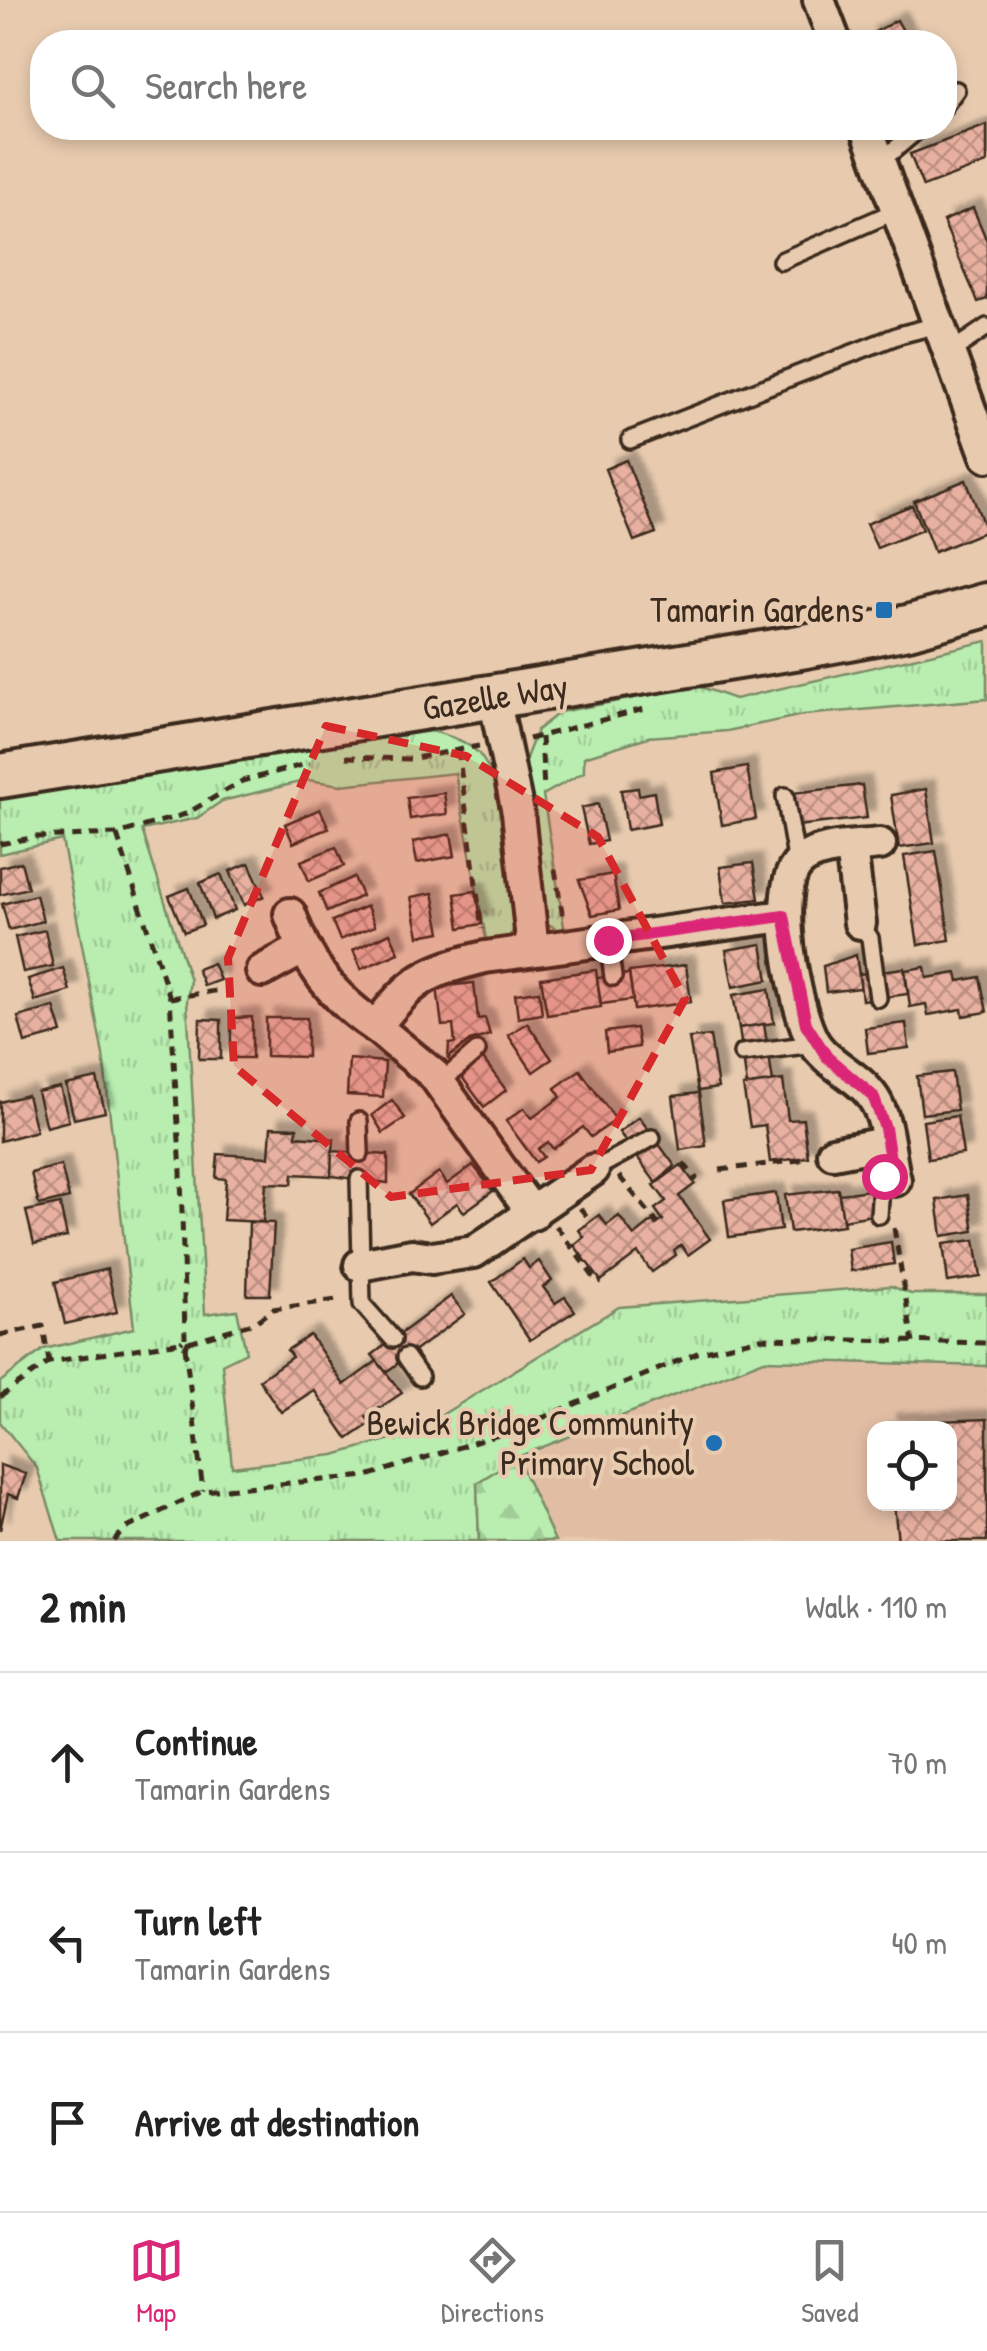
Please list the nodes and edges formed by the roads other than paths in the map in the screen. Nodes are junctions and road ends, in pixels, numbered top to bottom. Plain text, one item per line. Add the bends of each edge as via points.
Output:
1 (819, 0) edge
2 (830, 30) edge
3 (872, 140) edge
4 (906, 140) edge
5 (882, 167) junction
6 (898, 210) junction
7 (780, 261) dead end
8 (987, 327) edge
9 (946, 338) junction
10 (630, 440) dead end
11 (987, 456) edge
12 (987, 605) edge
13 (494, 697) junction
14 (0, 776) edge
15 (786, 796) dead end
16 (797, 864) junction
17 (290, 914) dead end
18 (784, 916) junction
19 (860, 923) joint
20 (608, 940) junction
21 (302, 949) junction
22 (533, 949) junction
23 (262, 971) dead end
24 (613, 976) dead end
25 (878, 998) dead end
26 (376, 1027) junction
27 (814, 1044) junction
28 (477, 1051) dead end
29 (742, 1054) dead end
30 (440, 1083) junction
31 (359, 1121) dead end
32 (652, 1138) dead end
33 (360, 1153) dead end
34 (833, 1153) road end
35 (890, 1163) junction
36 (600, 1166) joint
37 (359, 1180) dead end
38 (538, 1211) junction
39 (878, 1215) dead end
40 (360, 1265) junction
41 (393, 1339) dead end
42 (406, 1357) dead end
43 (420, 1376) dead end

1 - 2 street
3 - 5 street
4 - 5 lane
5 - 6 street
6 - 7 lane
6 - 9 street
8 - 9 lane
9 - 10 lane via 898,335
9 - 11 street
12 - 13 street, Gazelle Way via 818,644
13 - 14 street, Gazelle Way
13 - 22 street via 518,813
15 - 16 lane
16 - 18 street
16 - 19 street via 820,852 866,846
17 - 21 street
18 - 20 street
18 - 27 street
19 - 25 lane via 870,938
20 - 22 street
20 - 24 lane
21 - 23 street
21 - 26 street via 332,992
22 - 26 street via 424,974
26 - 30 street
27 - 29 lane
27 - 35 street via 873,1096
28 - 30 lane
30 - 38 street
31 - 33 lane
32 - 36 lane
34 - 35 street
35 - 39 lane
36 - 38 street
37 - 40 lane
38 - 40 street via 474,1252
40 - 41 lane via 362,1304
42 - 43 lane

